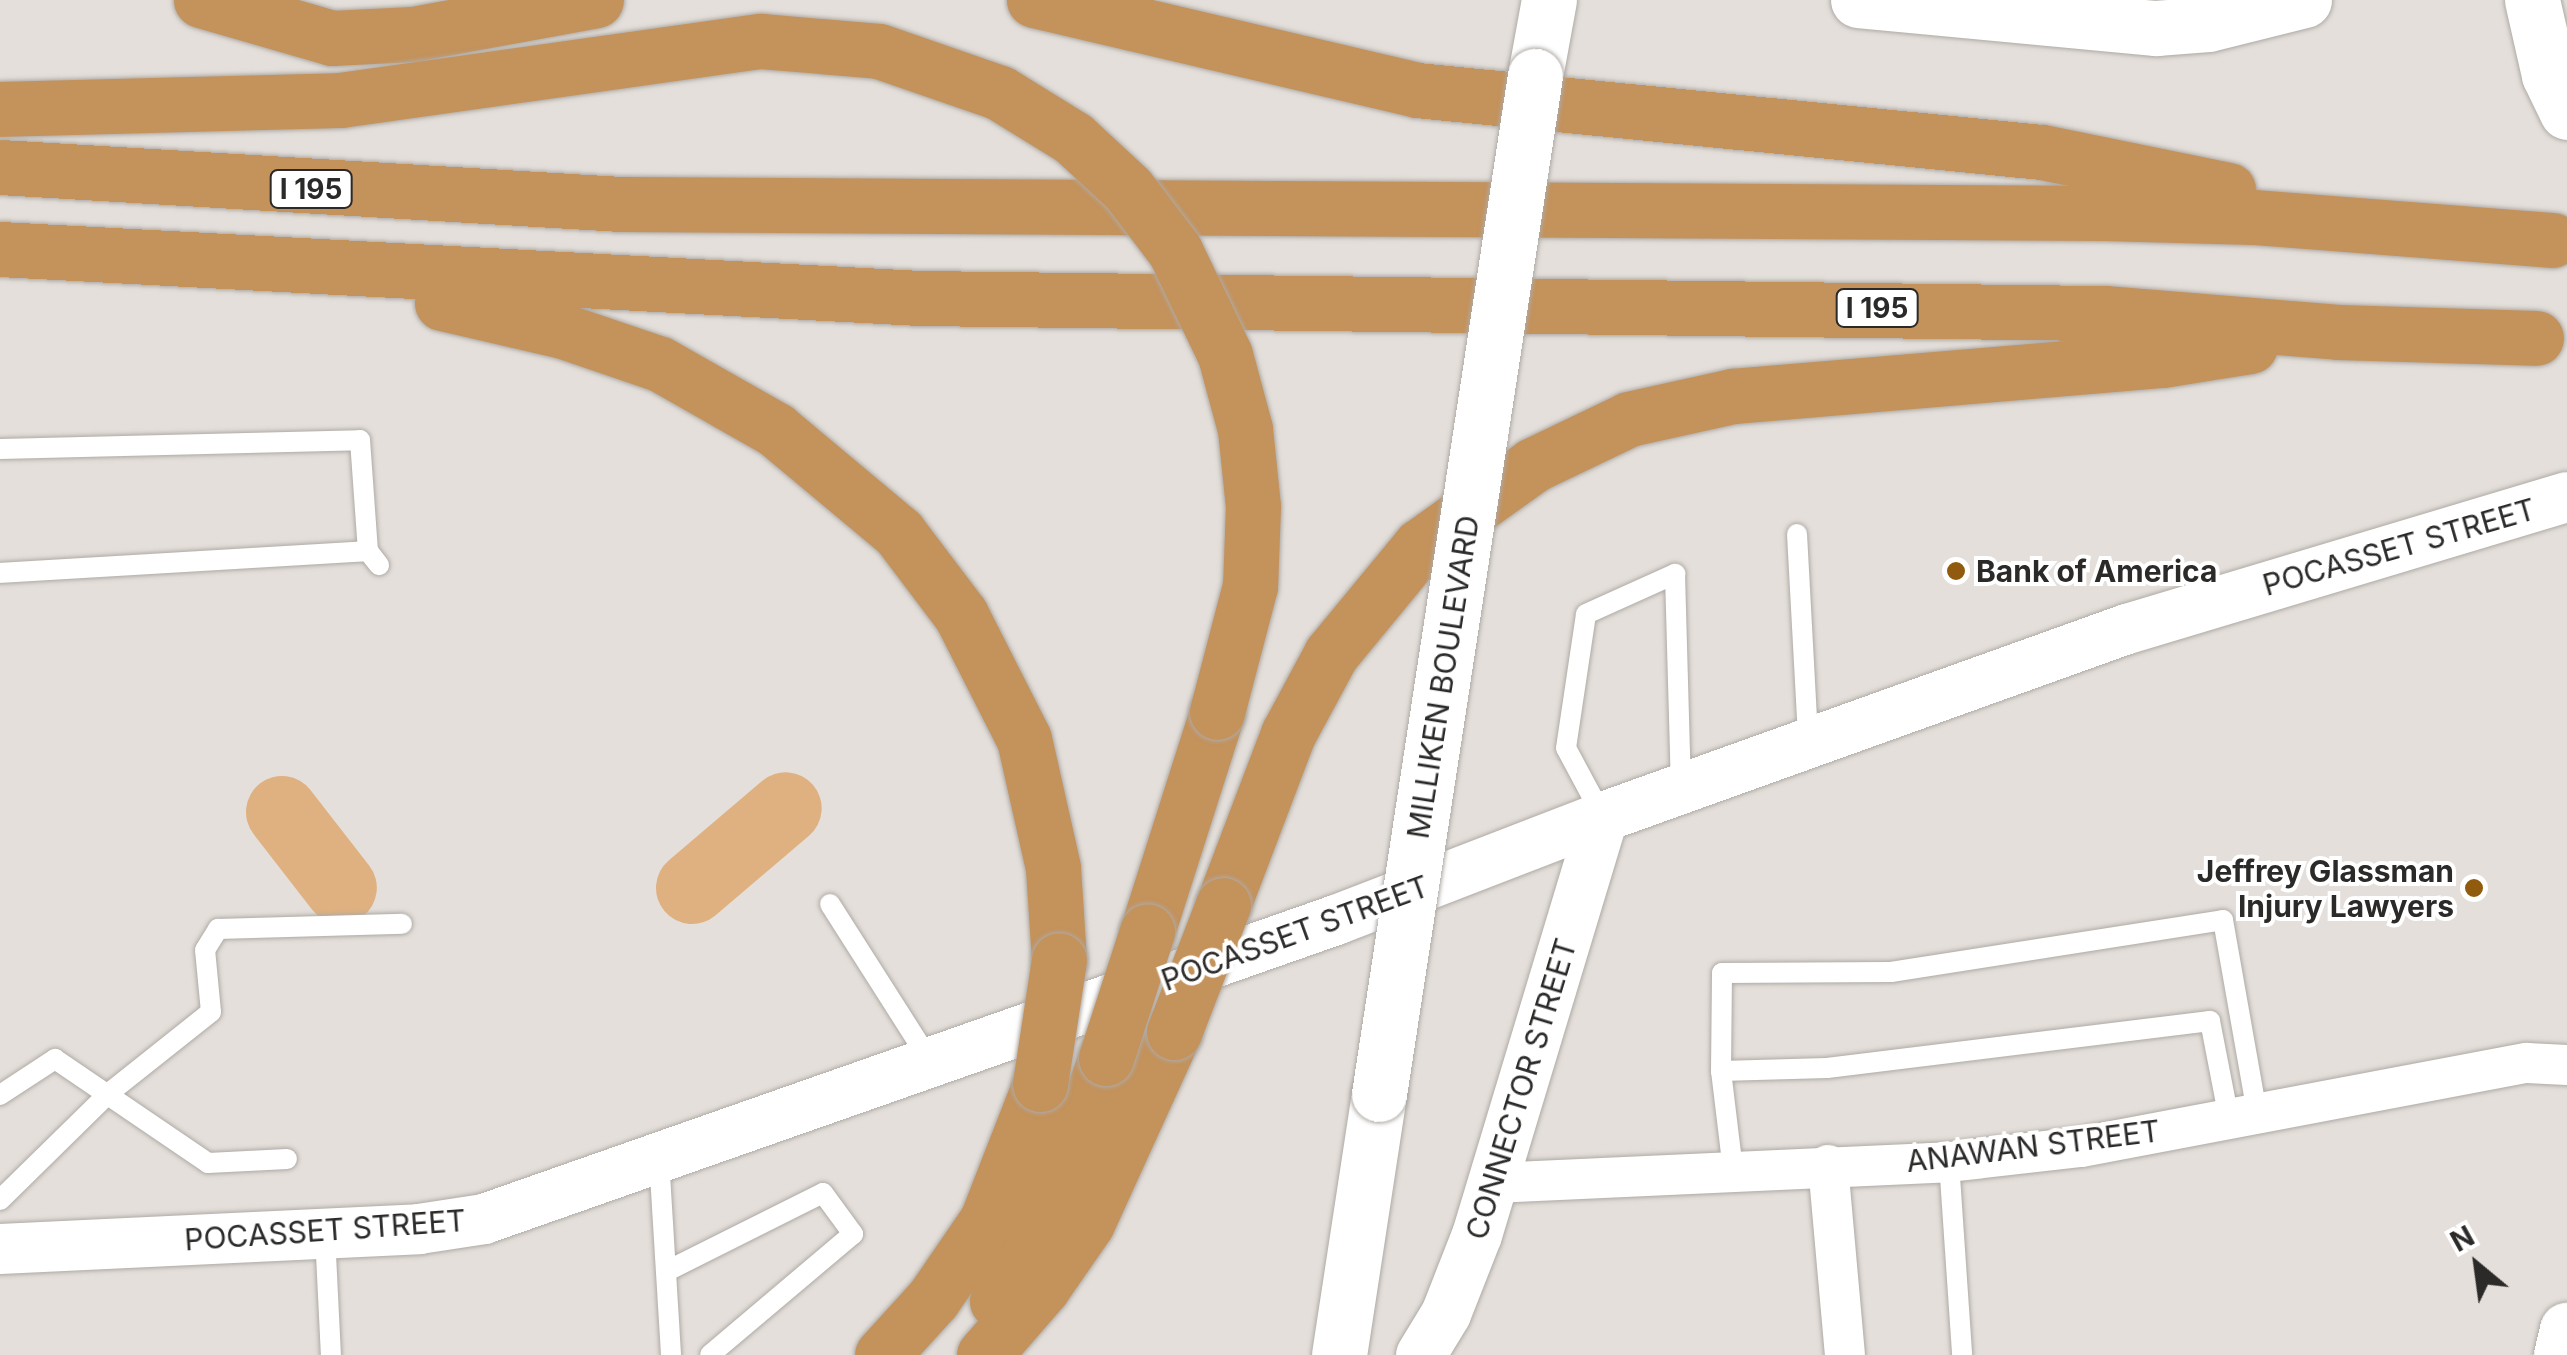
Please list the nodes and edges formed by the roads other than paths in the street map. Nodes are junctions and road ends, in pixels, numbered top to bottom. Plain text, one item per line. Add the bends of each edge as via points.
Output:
1 (596, 0) edge
2 (1034, 0) edge
3 (1549, 0) edge
4 (2304, 0) edge
5 (2532, 0) edge
6 (1873, 1) edge
7 (1952, 5) edge
8 (219, 7) edge
9 (0, 110) edge
10 (2567, 112) edge
11 (0, 167) edge
12 (2402, 226) junction
13 (2552, 240) dead end
14 (0, 249) edge
15 (298, 269) junction
16 (2338, 332) junction
17 (2536, 338) dead end
18 (0, 449) edge
19 (2567, 497) edge
20 (1797, 534) dead end
21 (0, 573) edge
22 (1808, 742) junction
23 (1681, 789) junction
24 (1603, 816) junction
25 (830, 904) dead end
26 (402, 924) dead end
27 (2240, 1017) junction
28 (2210, 1021) junction
29 (931, 1063) junction
30 (2567, 1065) edge
31 (1721, 1071) junction
32 (110, 1093) junction
33 (0, 1096) edge
34 (2243, 1116) junction
35 (660, 1158) junction
36 (287, 1159) dead end
37 (1949, 1162) junction
38 (1828, 1165) junction
39 (1734, 1170) junction
40 (1493, 1183) junction
41 (0, 1200) edge
42 (325, 1234) junction
43 (0, 1249) edge
44 (667, 1271) junction
45 (2567, 1330) edge
46 (332, 1355) edge
47 (670, 1355) edge
48 (710, 1355) edge
49 (882, 1355) edge
50 (964, 1355) edge
51 (984, 1355) edge
52 (1338, 1355) edge
53 (1422, 1355) edge
54 (1845, 1355) edge
55 (1962, 1355) edge
56 (2561, 1355) edge

1 - 8 highway via 332,38
2 - 12 highway via 1417,90 2042,152
3 - 52 main road, MILLIKEN BOULEVARD, bridge
4 - 7 main road via 2169,28
5 - 10 main road via 2548,74
6 - 7 main road
9 - 50 highway, bridge via 340,100 760,41 878,51 1000,93 1072,138 1128,188 1175,251 1225,355 1245,429 1254,506 1250,586 1217,712 1106,1058 1031,1242
11 - 12 highway, I 195 via 622,204 2104,213
12 - 13 highway, I 195
14 - 15 highway, I 195
15 - 16 highway, I 195 via 920,298 2067,312
15 - 49 highway, bridge via 660,364 776,430 861,498 932,573 986,658 1024,739 1053,868 1059,960 1040,1084 987,1220 933,1299
16 - 17 highway, I 195
16 - 51 highway, bridge via 2162,360 1733,396 1629,419 1579,440 1452,519 1358,617 1288,734 1174,1032 1087,1223
18 - 21 lane via 360,440 374,558
19 - 22 street, POCASSET STREET via 2126,629
20 - 22 lane
22 - 23 street, POCASSET STREET
23 - 24 street, POCASSET STREET
23 - 24 lane via 1674,574 1586,614 1566,748
24 - 29 street, POCASSET STREET via 1336,920
24 - 40 street, CONNECTOR STREET
25 - 29 lane
26 - 32 lane via 218,929 205,950 211,1012
27 - 28 lane
27 - 31 lane via 2223,920 1890,972 1722,973
27 - 34 lane
28 - 31 lane via 1827,1068
28 - 34 lane
29 - 35 street, POCASSET STREET
30 - 34 street, ANAWAN STREET via 2527,1063
31 - 39 lane
32 - 33 lane via 54,1059
32 - 36 lane via 208,1163
32 - 41 lane
34 - 37 street, ANAWAN STREET
35 - 42 street, POCASSET STREET via 484,1219
35 - 44 lane
37 - 38 street, ANAWAN STREET
37 - 55 lane
38 - 39 street, ANAWAN STREET
38 - 54 street
39 - 40 street, ANAWAN STREET
40 - 53 street, CONNECTOR STREET via 1457,1290
42 - 43 street, POCASSET STREET
42 - 46 lane
44 - 47 lane
44 - 48 lane via 823,1193 853,1234
45 - 56 main road

